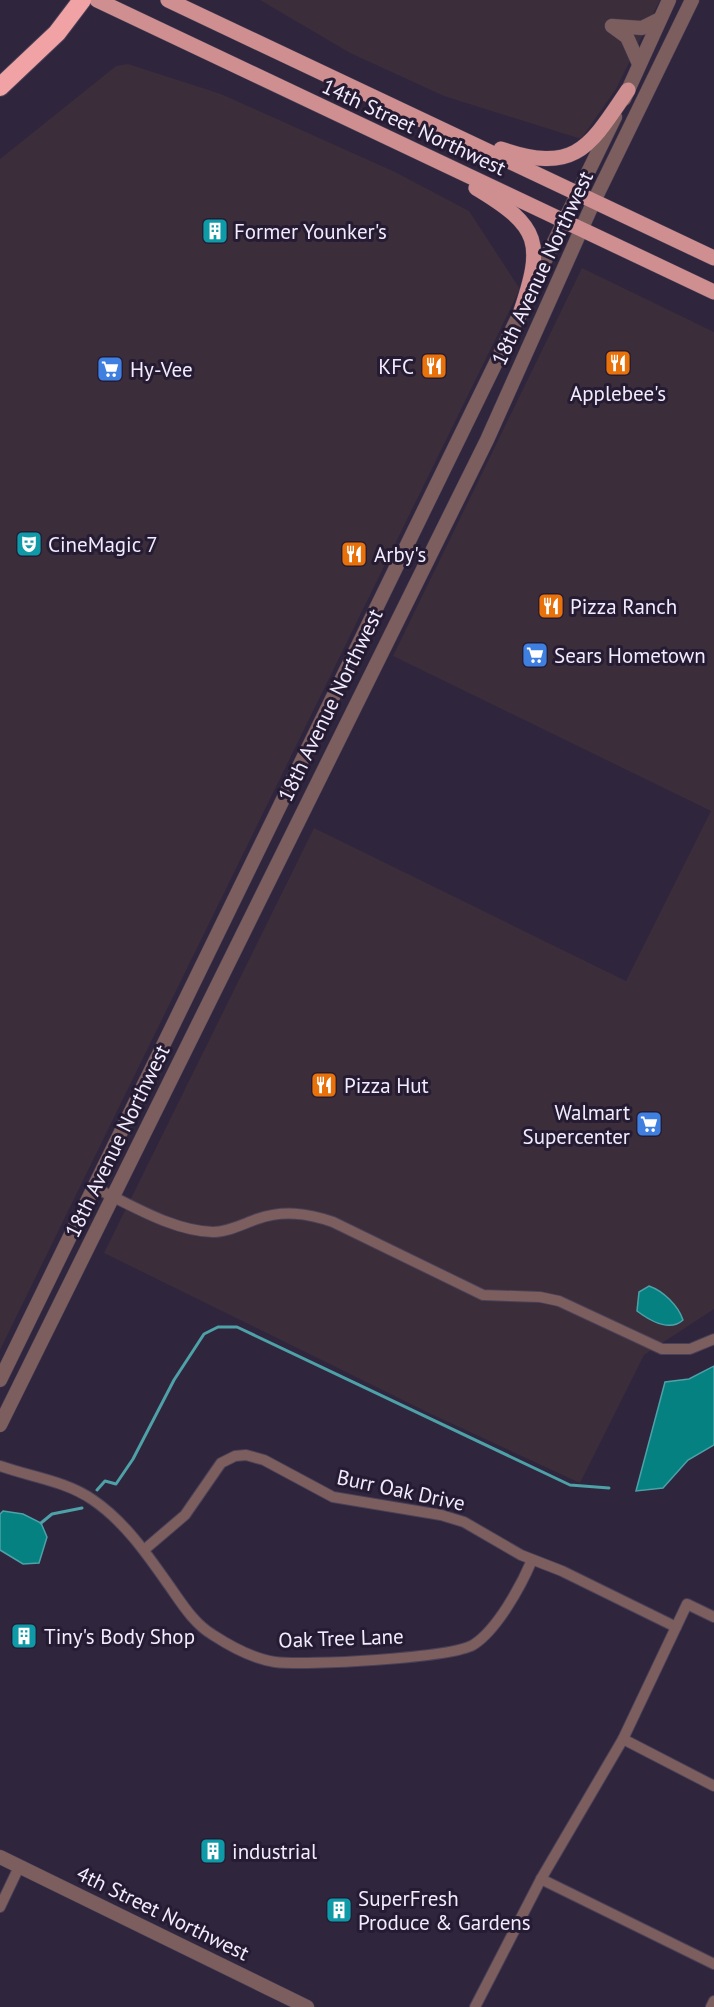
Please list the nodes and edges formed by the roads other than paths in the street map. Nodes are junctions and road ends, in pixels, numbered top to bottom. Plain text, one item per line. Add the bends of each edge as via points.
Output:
1 (82, 0) edge
2 (97, 0) edge
3 (168, 0) edge
4 (669, 0) edge
5 (692, 0) edge
6 (647, 31) junction
7 (639, 64) junction
8 (659, 68) junction
9 (0, 87) edge
10 (628, 90) junction
11 (426, 121) junction
12 (411, 149) junction
13 (577, 192) junction
14 (594, 201) junction
15 (564, 220) junction
16 (581, 229) junction
17 (714, 258) edge
18 (714, 292) edge
19 (520, 314) junction
20 (93, 1186) junction
21 (114, 1196) junction
22 (714, 1339) edge
23 (0, 1380) edge
24 (0, 1425) edge
25 (0, 1466) edge
26 (144, 1550) junction
27 (532, 1560) junction
28 (714, 1617) edge
29 (676, 1627) junction
30 (623, 1739) junction
31 (714, 1786) edge
32 (0, 1857) edge
33 (19, 1867) junction
34 (541, 1879) junction
35 (0, 1908) edge
36 (714, 1964) edge
37 (714, 2001) edge
38 (308, 2007) edge
39 (475, 2007) edge
40 (711, 2007) edge

1 - 9 highway via 66,22
2 - 12 main road, 14th Street Northwest
3 - 11 main road, 14th Street Northwest
4 - 6 street, 18th Avenue Northwest via 660,19
5 - 8 street, 18th Avenue Northwest
6 - 7 street, 18th Avenue Northwest
6 - 7 street via 612,26 627,38
6 - 8 street via 660,44
7 - 10 street, 18th Avenue Northwest
8 - 14 street, 18th Avenue Northwest
10 - 11 main road via 593,141 579,152 563,157 505,151
10 - 13 street, 18th Avenue Northwest
11 - 13 main road, 14th Street Northwest
12 - 15 main road, 14th Street Northwest
12 - 19 main road via 482,192 522,222 535,254
13 - 14 main road, 14th Street Northwest
13 - 15 street, 18th Avenue Northwest
14 - 16 street, 18th Avenue Northwest
14 - 17 main road, 14th Street Northwest
15 - 16 main road, 14th Street Northwest
15 - 19 street, 18th Avenue Northwest
16 - 18 main road, 14th Street Northwest
16 - 21 street, 18th Avenue Northwest via 486,440
19 - 20 street, 18th Avenue Northwest
20 - 21 street
20 - 23 street, 18th Avenue Northwest
21 - 22 street via 192,1230 215,1232 285,1213 308,1214 333,1222 483,1295 540,1297 559,1302 662,1349 690,1349
21 - 24 street, 18th Avenue Northwest
25 - 26 street, Oak Tree Lane via 83,1493 106,1510
26 - 27 street, Burr Oak Drive via 184,1515 221,1463 246,1455 333,1497 454,1518
26 - 27 street, Oak Tree Lane via 195,1620 212,1635 261,1659 297,1664 449,1652 467,1647 490,1629
27 - 29 street, Burr Oak Drive
28 - 29 street via 687,1604
29 - 30 street
30 - 31 street
30 - 34 street
32 - 33 street, 4th Street Northwest
33 - 35 street
33 - 38 street, 4th Street Northwest
34 - 36 street
34 - 39 street
37 - 40 street

